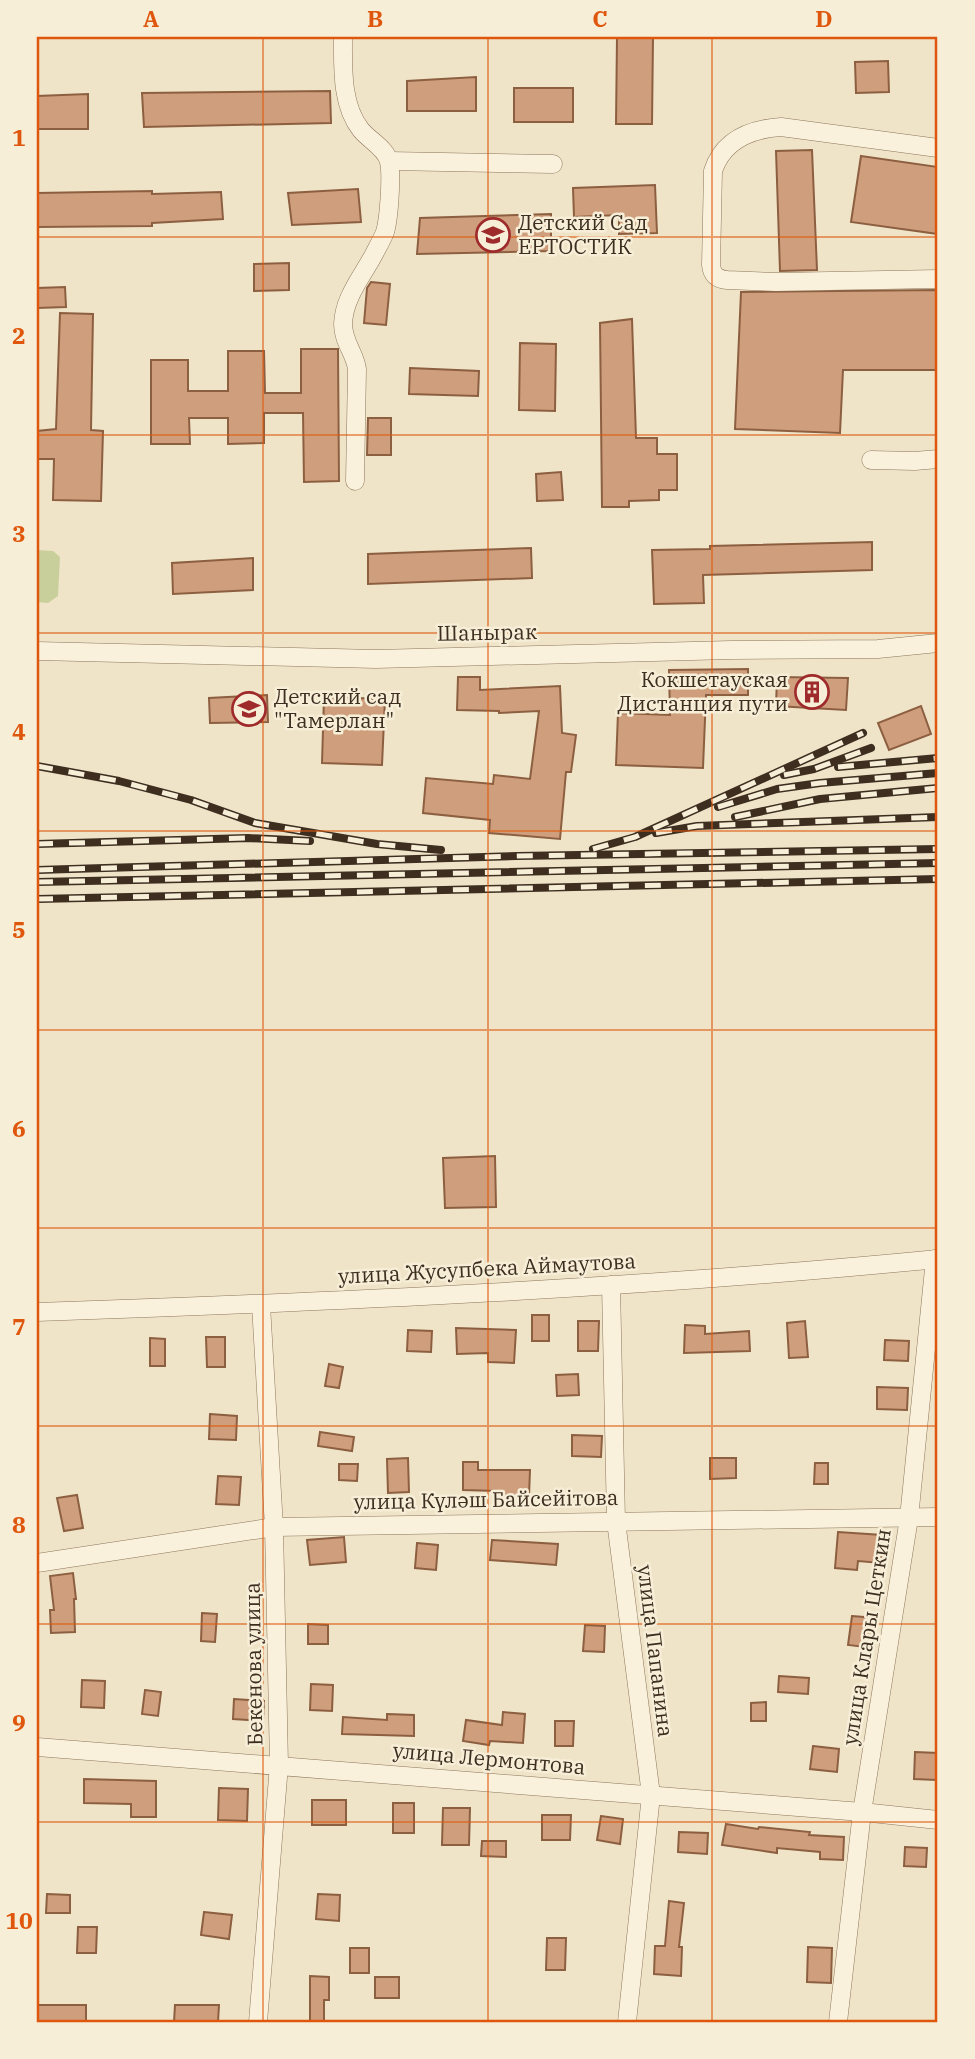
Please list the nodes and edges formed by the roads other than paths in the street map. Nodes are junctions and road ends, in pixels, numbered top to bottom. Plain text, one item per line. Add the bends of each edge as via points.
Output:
1 (343, 37) edge
2 (938, 148) edge
3 (389, 161) junction
4 (553, 164) dead end
5 (938, 279) edge
6 (938, 459) edge
7 (872, 460) dead end
8 (355, 481) dead end
9 (938, 643) edge
10 (37, 651) edge
11 (936, 1259) edge
12 (611, 1285) junction
13 (261, 1305) junction
14 (37, 1312) edge
15 (938, 1517) edge
16 (909, 1518) junction
17 (616, 1521) junction
18 (274, 1527) junction
19 (37, 1563) edge
20 (37, 1747) edge
21 (279, 1765) junction
22 (651, 1795) junction
23 (862, 1812) junction
24 (938, 1820) edge
25 (258, 2022) edge
26 (627, 2022) edge
27 (838, 2022) edge

1 - 3 street via 350,110 360,129
2 - 5 street via 780,127 744,135 727,145 713,171 711,265 720,279
3 - 4 street
3 - 8 street via 385,231 346,302 343,324 358,369
6 - 7 street
9 - 10 street, Шанырак via 878,649 376,659
11 - 12 street, улица Жусупбека Аймаутова
11 - 16 street, улица Клары Цеткин
12 - 13 street, улица Жусупбека Аймаутова
12 - 17 street, улица Папанина
13 - 14 street, улица Жусупбека Аймаутова
13 - 18 street, Бекенова улица
15 - 16 street, улица Күләш Байсейітова
16 - 17 street, улица Күләш Байсейітова
16 - 23 street, улица Клары Цеткин
17 - 18 street, улица Күләш Байсейітова
17 - 22 street, улица Папанина
18 - 19 street, улица Күләш Байсейітова
18 - 21 street, Бекенова улица
20 - 21 street, улица Лермонтова
21 - 22 street, улица Лермонтова
21 - 25 street, Бекенова улица
22 - 23 street, улица Лермонтова
22 - 26 street, улица Папанина
23 - 24 street, улица Лермонтова
23 - 27 street, улица Клары Цеткин

